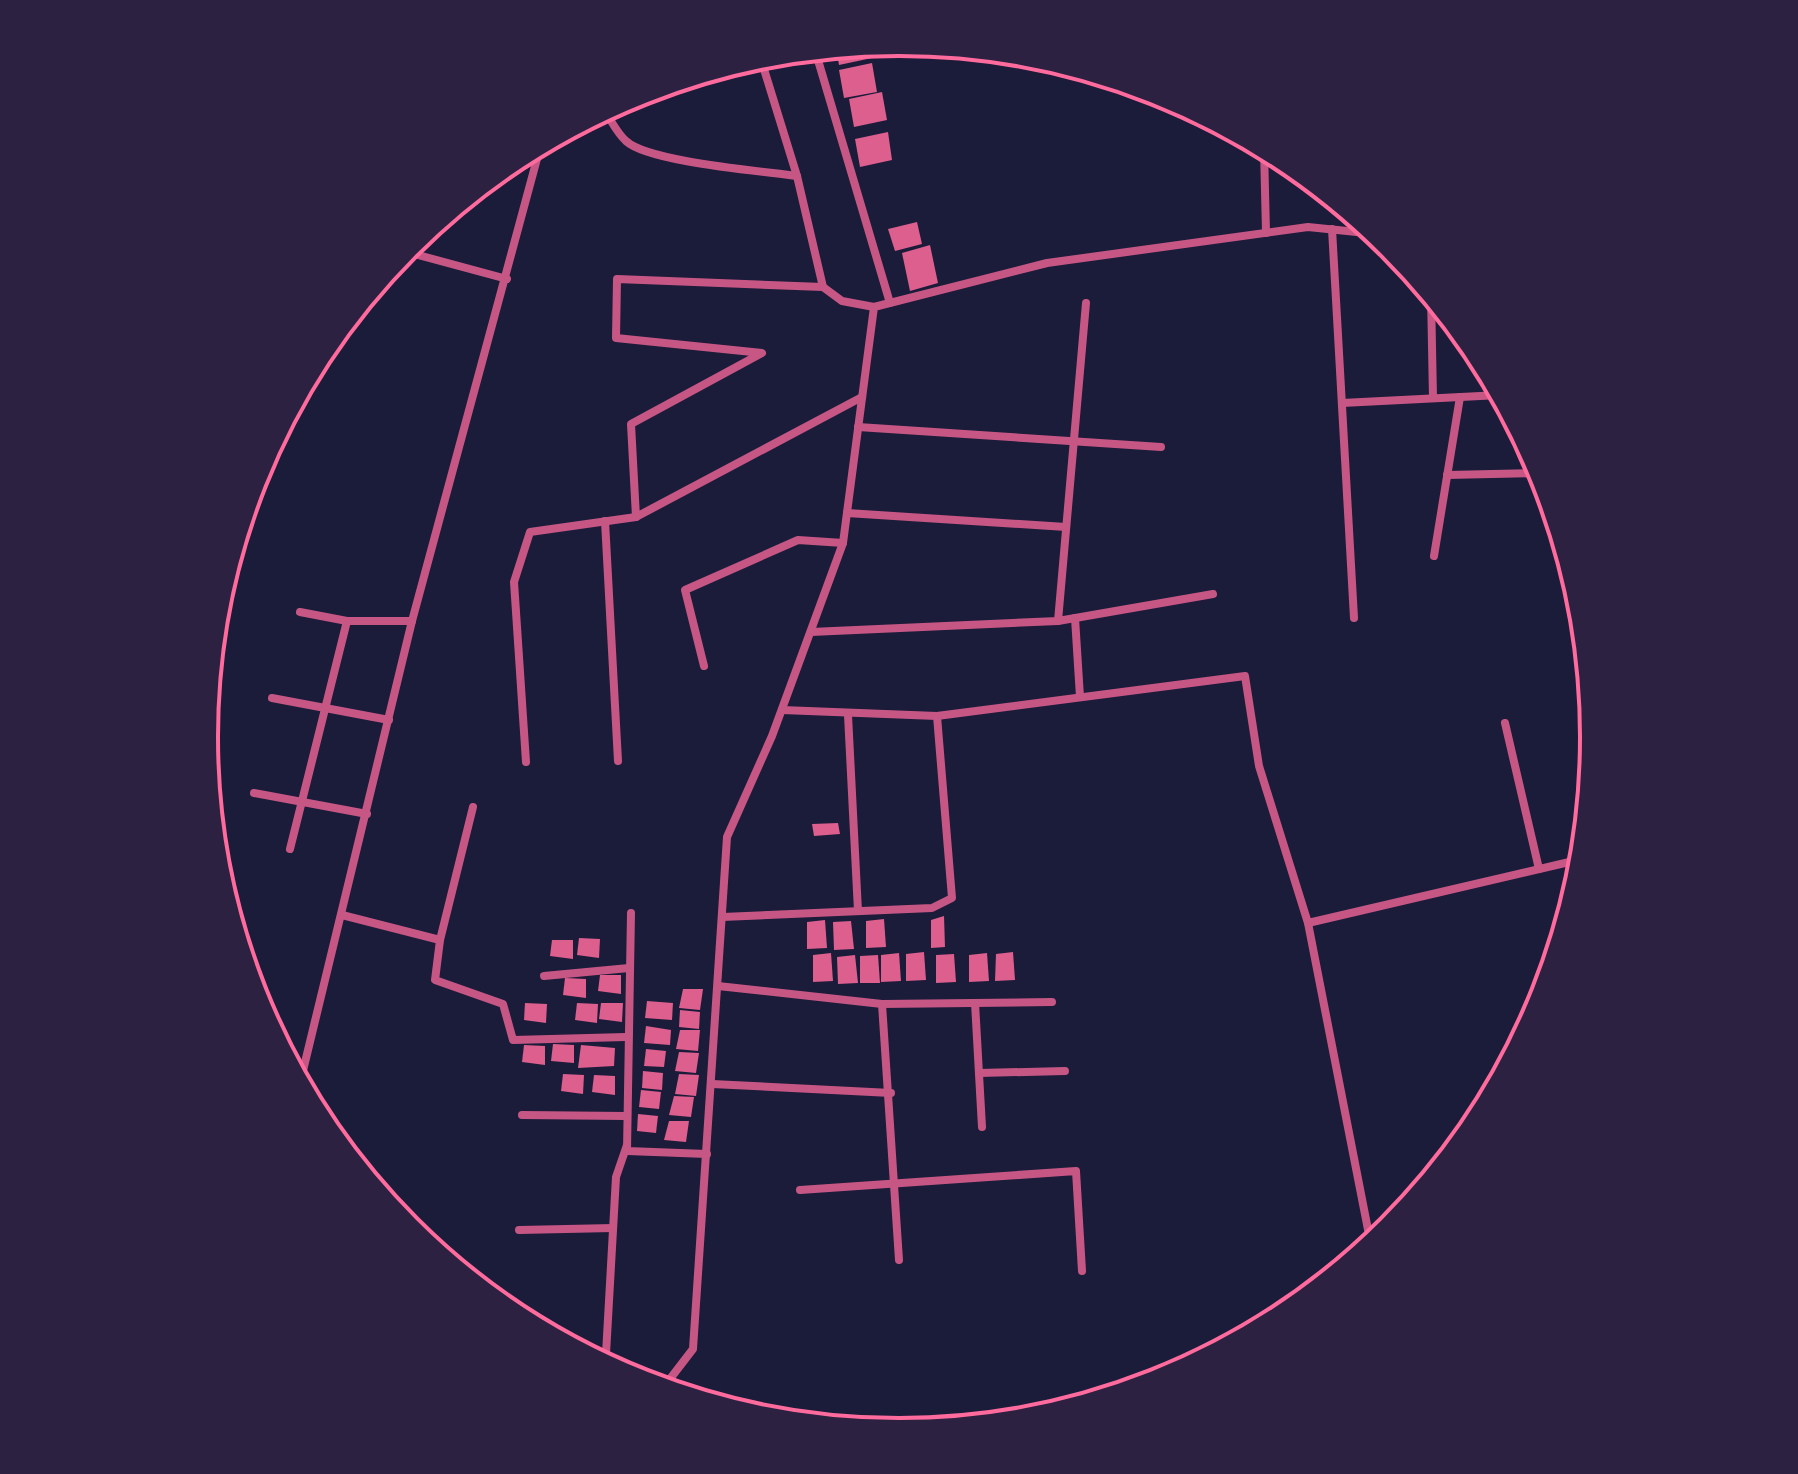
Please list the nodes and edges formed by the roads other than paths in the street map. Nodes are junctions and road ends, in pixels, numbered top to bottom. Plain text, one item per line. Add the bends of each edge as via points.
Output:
1 (818, 61) edge
2 (764, 69) edge
3 (611, 120) edge
4 (537, 161) edge
5 (1264, 163) edge
6 (797, 176) junction
7 (1332, 229) junction
8 (1356, 232) edge
9 (1266, 233) junction
10 (417, 255) edge
11 (507, 279) junction
12 (823, 287) junction
13 (890, 303) junction
14 (1086, 303) dead end
15 (874, 307) junction
16 (1431, 313) edge
17 (1488, 396) edge
18 (862, 397) junction
19 (1460, 397) junction
20 (1433, 398) junction
21 (1342, 403) junction
22 (858, 427) junction
23 (1074, 441) junction
24 (1161, 447) dead end
25 (1527, 473) edge
26 (1447, 475) junction
27 (847, 513) junction
28 (636, 517) junction
29 (605, 521) junction
30 (1066, 527) junction
31 (843, 543) junction
32 (1434, 556) dead end
33 (1213, 594) dead end
34 (300, 612) dead end
35 (1075, 618) junction
36 (1354, 618) dead end
37 (347, 621) junction
38 (412, 621) junction
39 (1058, 621) junction
40 (811, 632) junction
41 (704, 666) dead end
42 (1080, 697) junction
43 (272, 698) dead end
44 (326, 708) junction
45 (782, 710) junction
46 (848, 715) junction
47 (937, 716) junction
48 (389, 720) junction
49 (1505, 723) dead end
50 (618, 761) dead end
51 (526, 762) dead end
52 (254, 793) dead end
53 (304, 802) junction
54 (473, 807) dead end
55 (367, 814) junction
56 (290, 849) dead end
57 (1568, 862) edge
58 (1539, 869) junction
59 (858, 911) junction
60 (631, 913) dead end
61 (342, 915) junction
62 (722, 917) junction
63 (1308, 923) junction
64 (440, 940) junction
65 (629, 968) junction
66 (544, 976) dead end
67 (718, 986) junction
68 (1052, 1002) dead end
69 (975, 1003) junction
70 (882, 1004) junction
71 (626, 1037) junction
72 (304, 1067) edge
73 (1065, 1071) dead end
74 (979, 1073) junction
75 (712, 1084) junction
76 (891, 1093) junction
77 (522, 1115) dead end
78 (626, 1116) junction
79 (982, 1127) dead end
80 (627, 1144) junction
81 (707, 1154) junction
82 (895, 1184) junction
83 (800, 1190) dead end
84 (613, 1228) junction
85 (519, 1230) dead end
86 (1368, 1231) edge
87 (899, 1260) dead end
88 (1082, 1271) dead end
89 (606, 1352) edge
90 (670, 1378) edge

1 - 13 street
2 - 6 street
3 - 6 street via 626,142 645,151
4 - 11 street
5 - 9 street
6 - 12 street
7 - 8 street
7 - 9 street
7 - 21 street
9 - 13 street via 1047,263
10 - 11 street
11 - 38 street
12 - 15 street via 842,301
12 - 28 street via 617,279 616,338 762,353 631,424
13 - 15 street
14 - 23 street
15 - 18 street
16 - 20 street
17 - 19 street
18 - 22 street
18 - 28 street
19 - 20 street
19 - 26 street
20 - 21 street
21 - 36 street
22 - 23 street
22 - 27 street
23 - 24 street
23 - 30 street
25 - 26 street
26 - 32 street
27 - 30 street
27 - 31 street
28 - 29 street
29 - 50 street
29 - 51 street via 530,532 514,582
30 - 39 street
31 - 40 street
31 - 41 street via 798,540 685,590
33 - 35 street
34 - 37 street
35 - 39 street
35 - 42 street
37 - 38 street
37 - 44 street
38 - 48 street
39 - 40 street
40 - 45 street
42 - 47 street
42 - 63 street via 1245,676 1259,766
43 - 44 street
44 - 48 street
44 - 53 street
45 - 46 street
45 - 62 street via 727,837
46 - 47 street
46 - 59 street
47 - 59 street via 952,898 932,908
48 - 55 street
49 - 58 street
52 - 53 street
53 - 55 street
53 - 56 street
54 - 64 street
55 - 61 street
57 - 58 street
58 - 63 street
59 - 62 street
60 - 65 street
61 - 64 street
61 - 72 street
62 - 67 street
63 - 86 street
64 - 71 street via 435,980 503,1004 513,1040
65 - 66 street
65 - 71 street
67 - 70 street
67 - 75 street
68 - 69 street
69 - 70 street
69 - 74 street
70 - 76 street
71 - 78 street
73 - 74 street
74 - 79 street
75 - 76 street
75 - 81 street
76 - 82 street
77 - 78 street
78 - 80 street
80 - 81 street via 627,1151
80 - 84 street via 616,1177
81 - 90 street via 693,1349
82 - 83 street
82 - 87 street
82 - 88 street via 1076,1171
84 - 85 street
84 - 89 street

